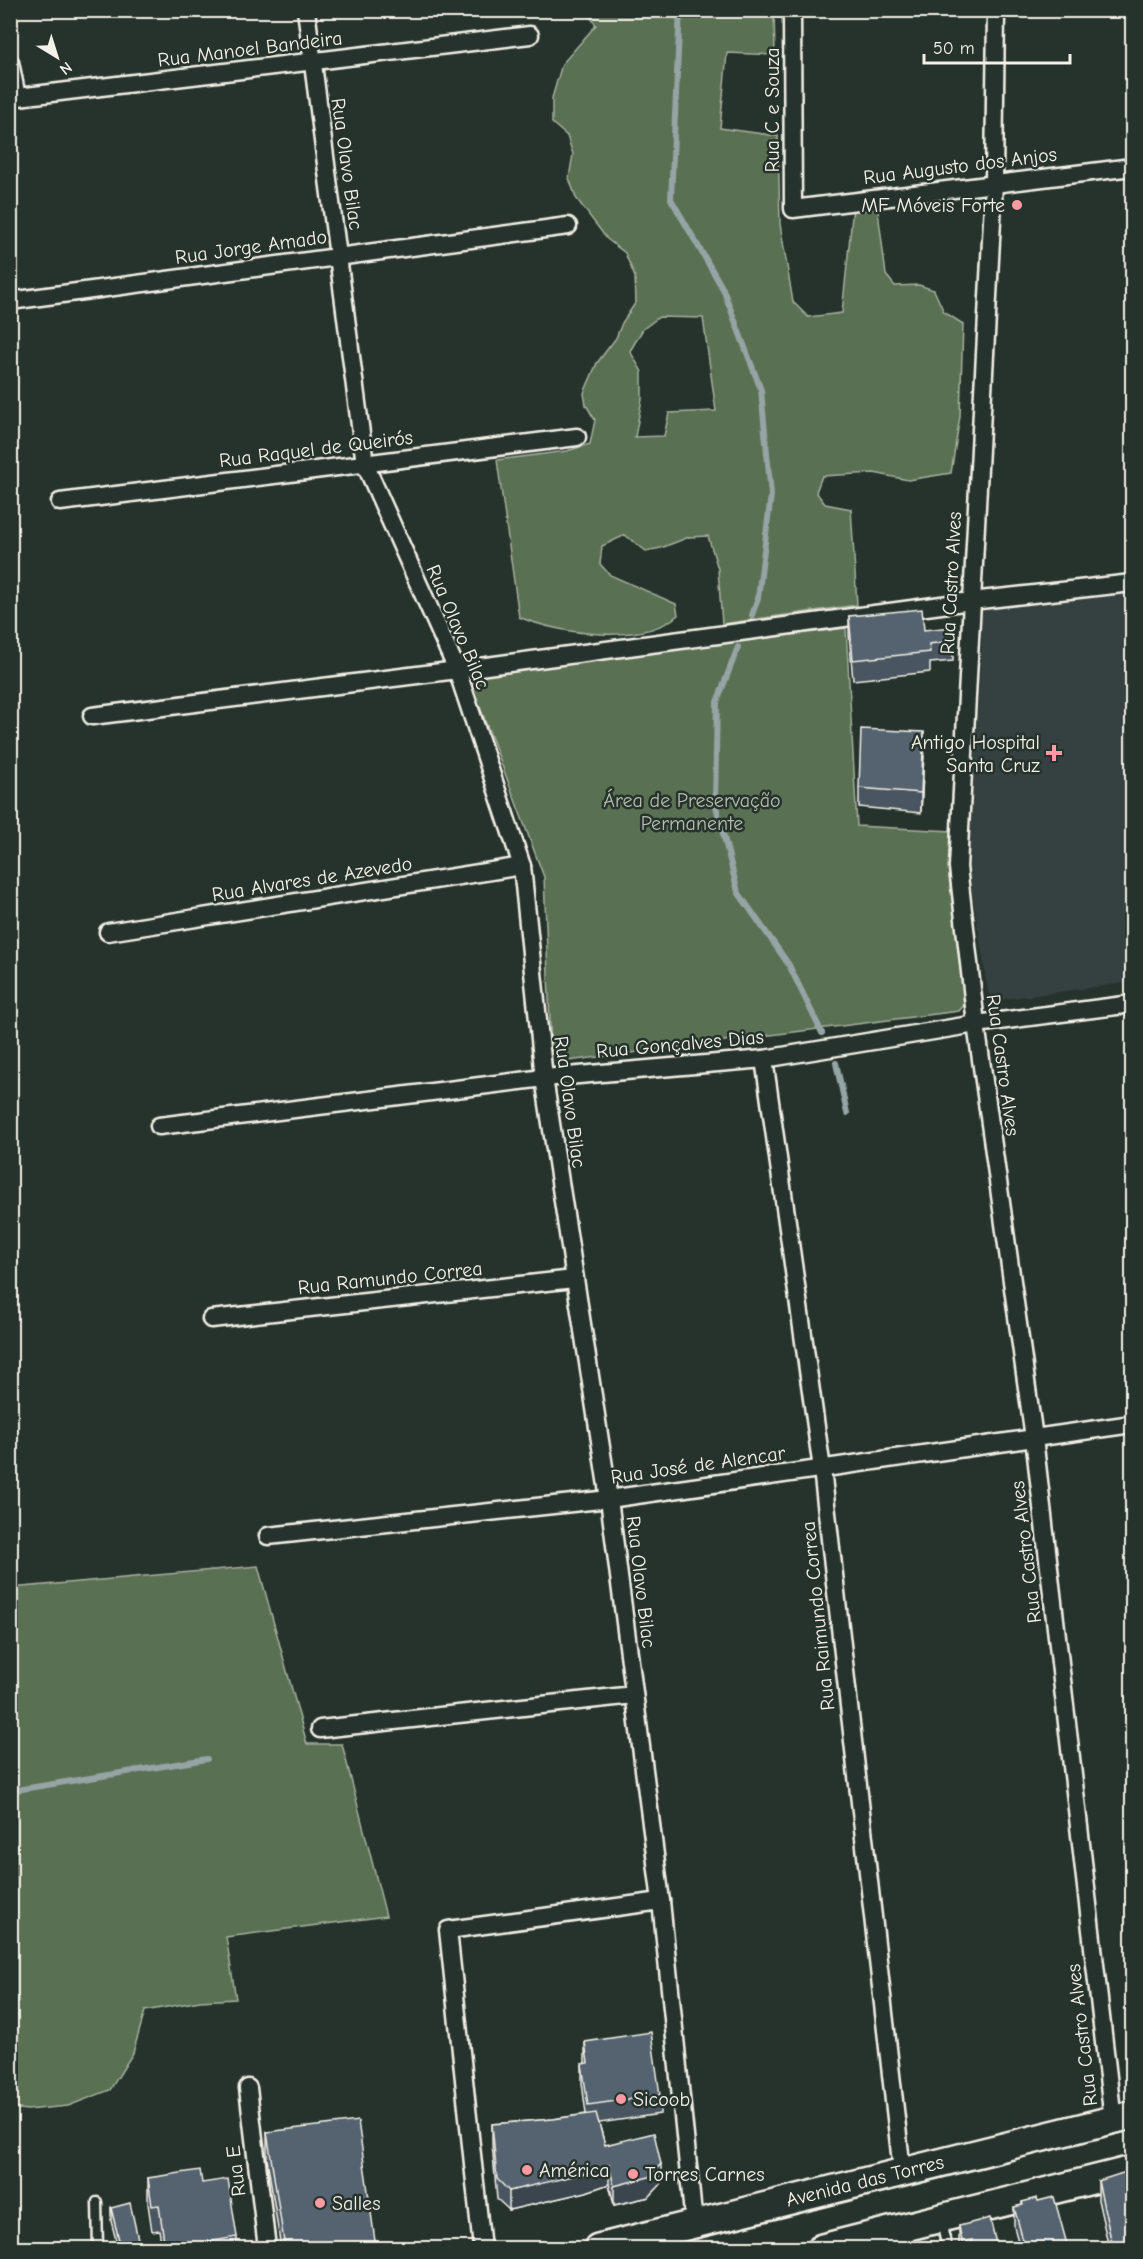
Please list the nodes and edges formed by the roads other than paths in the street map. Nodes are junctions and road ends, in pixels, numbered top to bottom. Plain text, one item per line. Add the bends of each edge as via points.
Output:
1 (306, 10) edge
2 (792, 10) edge
3 (996, 10) edge
4 (530, 35) dead end
5 (10, 62) edge
6 (312, 63) junction
7 (14, 98) edge
8 (1132, 167) edge
9 (994, 183) junction
10 (794, 209) joint
11 (568, 226) dead end
12 (339, 256) junction
13 (10, 302) edge
14 (577, 437) dead end
15 (365, 464) junction
16 (60, 502) dead end
17 (1132, 583) edge
18 (971, 601) junction
19 (457, 670) junction
20 (92, 716) dead end
21 (522, 866) junction
22 (108, 932) dead end
23 (1132, 1004) edge
24 (976, 1024) junction
25 (764, 1059) junction
26 (544, 1078) junction
27 (159, 1126) dead end
28 (574, 1279) junction
29 (211, 1319) dead end
30 (1132, 1424) edge
31 (1034, 1438) junction
32 (822, 1469) junction
33 (609, 1499) junction
34 (268, 1536) dead end
35 (634, 1695) junction
36 (320, 1729) dead end
37 (661, 1901) junction
38 (248, 2088) dead end
39 (1123, 2117) edge
40 (1132, 2170) edge
41 (902, 2171) junction
42 (97, 2202) dead end
43 (940, 2218) junction
44 (694, 2224) junction
45 (909, 2238) edge
46 (857, 2244) edge
47 (98, 2248) edge
48 (267, 2248) edge
49 (482, 2248) edge
50 (598, 2248) edge
51 (822, 2248) edge
52 (947, 2248) edge

1 - 6 street, Rua Olavo Bilac
2 - 10 street, Rua C e Souza
3 - 9 street, Rua Castro Alves
4 - 6 street, Rua Manoel Bandeira
5 - 7 street
6 - 7 street, Rua Manoel Bandeira
6 - 12 street, Rua Olavo Bilac
8 - 9 street, Rua Augusto dos Anjos
9 - 10 street, Rua Augusto dos Anjos
9 - 18 street, Rua Castro Alves
11 - 12 street, Rua Jorge Amado
12 - 13 street, Rua Jorge Amado
12 - 15 street, Rua Olavo Bilac
14 - 15 street, Rua Raquel de Queirós
15 - 16 street, Rua Raquel de Queirós
15 - 19 street, Rua Olavo Bilac
17 - 18 street
18 - 19 street
18 - 24 street, Rua Castro Alves via 958,867
19 - 20 street
19 - 21 street, Rua Olavo Bilac
21 - 22 street, Rua Alvares de Azevedo
21 - 26 street, Rua Olavo Bilac
23 - 24 street, Rua Gonçalves Dias
24 - 25 street, Rua Gonçalves Dias
24 - 31 street, Rua Castro Alves
25 - 26 street, Rua Gonçalves Dias
25 - 32 street, Rua Raimundo Correa
26 - 27 street, Rua Gonçalves Dias
26 - 28 street, Rua Olavo Bilac
28 - 29 street, Rua Ramundo Correa
28 - 33 street, Rua Olavo Bilac
30 - 31 street, Rua José de Alencar
31 - 32 street, Rua José de Alencar
31 - 39 street, Rua Castro Alves
32 - 33 street, Rua José de Alencar
32 - 41 street, Rua Raimundo Correa
33 - 34 street, Rua José de Alencar
33 - 35 street, Rua Olavo Bilac
35 - 36 street
35 - 37 street, Rua Olavo Bilac
37 - 44 street, Rua Olavo Bilac
37 - 49 street via 448,1930
38 - 48 street, Rua E
39 - 41 main road, Avenida das Torres
40 - 43 main road
41 - 44 main road, Avenida das Torres
42 - 47 lane
43 - 45 main road
43 - 52 lane
44 - 50 main road, Avenida das Torres
45 - 46 main road
46 - 51 main road

